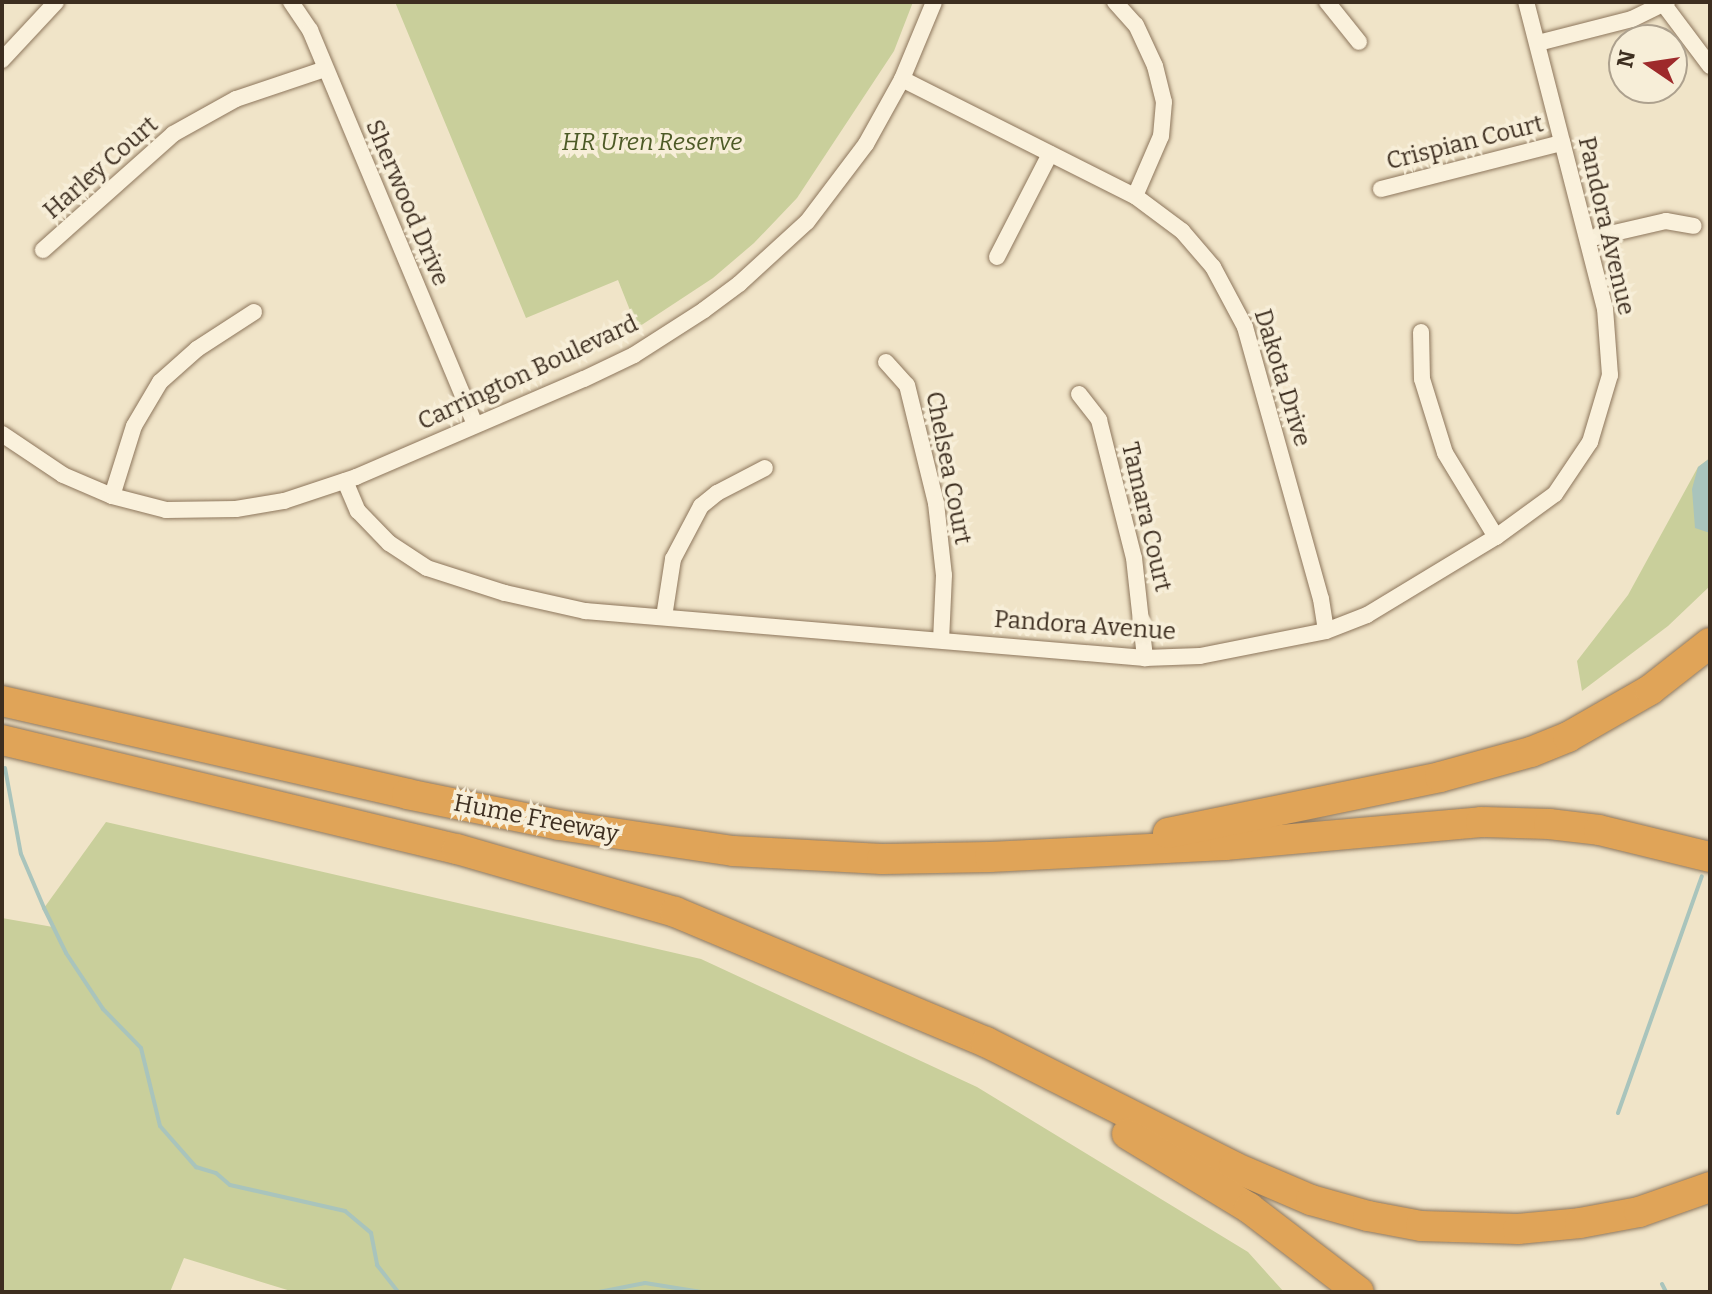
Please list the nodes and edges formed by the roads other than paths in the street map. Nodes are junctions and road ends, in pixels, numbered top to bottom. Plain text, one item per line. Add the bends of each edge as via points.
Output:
1 (56, 2) edge
2 (291, 2) edge
3 (934, 2) edge
4 (1115, 2) edge
5 (1327, 2) edge
6 (1526, 2) edge
7 (1666, 4) edge
8 (1359, 42) dead end
9 (1538, 43) junction
10 (2, 60) edge
11 (1710, 66) edge
12 (325, 69) junction
13 (902, 79) junction
14 (1562, 143) junction
15 (1050, 154) junction
16 (1381, 189) dead end
17 (1135, 196) junction
18 (1694, 226) dead end
19 (1588, 239) junction
20 (43, 250) dead end
21 (997, 257) dead end
22 (254, 312) dead end
23 (1421, 332) dead end
24 (886, 362) dead end
25 (1079, 394) dead end
26 (475, 424) junction
27 (2, 434) edge
28 (765, 468) dead end
29 (350, 479) junction
30 (112, 496) junction
31 (1496, 537) junction
32 (664, 617) junction
33 (1326, 631) junction
34 (941, 640) junction
35 (1710, 643) edge
36 (1145, 658) junction
37 (2, 701) edge
38 (2, 740) edge
39 (1080, 851) junction
40 (1710, 857) edge
41 (915, 1010) junction
42 (1710, 1187) edge
43 (1359, 1292) edge

1 - 10 street
2 - 12 street, Sherwood Drive via 310,30
3 - 13 street, Carrington Boulevard
4 - 17 street via 1136,25 1164,102 1161,136
5 - 8 street
6 - 9 street, Pandora Avenue
7 - 9 street via 1632,19
7 - 11 street
9 - 14 street, Pandora Avenue
12 - 20 street, Harley Court via 236,99 173,134
12 - 26 street, Sherwood Drive
13 - 15 street, Dakota Drive
13 - 26 street, Carrington Boulevard via 866,144 807,222 739,284 634,355
14 - 16 street, Crispian Court
14 - 19 street, Pandora Avenue
15 - 17 street, Dakota Drive
15 - 21 street
17 - 33 street, Dakota Drive via 1182,231 1213,267 1245,327
18 - 19 street via 1666,221
19 - 31 street, Pandora Avenue via 1605,309 1610,375 1590,442 1555,494
22 - 30 street via 197,349 160,382 134,426
23 - 31 street via 1422,379 1445,453
24 - 34 street, Chelsea Court via 907,385 936,503 944,575
25 - 36 street, Tamara Court via 1099,420 1134,558
26 - 29 street, Carrington Boulevard
27 - 30 street, Carrington Boulevard via 63,475
28 - 32 street via 701,506 673,559
29 - 30 street, Carrington Boulevard via 284,501 188,512
29 - 32 street, Pandora Avenue via 369,519 389,543 427,568 585,611
31 - 33 street, Pandora Avenue via 1367,615
32 - 34 street, Pandora Avenue
33 - 36 street, Pandora Avenue via 1200,656
34 - 36 street, Pandora Avenue
35 - 39 highway via 1611,714 1493,766
37 - 39 highway, Hume Freeway via 407,794 671,843 882,859
38 - 41 highway, Hume Freeway via 300,810 625,895 732,932
39 - 40 highway via 1225,845 1481,822 1599,830
41 - 42 highway via 1234,1167 1311,1200 1368,1216 1421,1226 1518,1229 1639,1212
41 - 43 highway via 1249,1208

